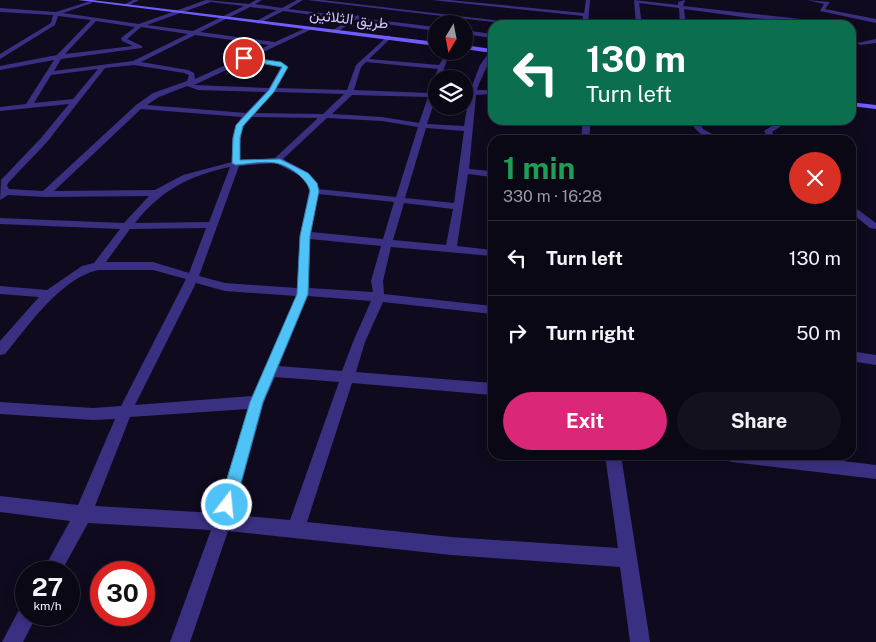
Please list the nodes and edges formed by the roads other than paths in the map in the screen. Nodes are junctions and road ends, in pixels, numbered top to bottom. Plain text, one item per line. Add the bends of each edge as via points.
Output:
1 (80, 0) edge
2 (137, 0) edge
3 (210, 0) edge
4 (260, 0) edge
5 (301, 0) edge
6 (309, 0) edge
7 (352, 0) edge
8 (389, 0) edge
9 (439, 0) edge
10 (492, 0) edge
11 (527, 0) edge
12 (588, 0) edge
13 (685, 0) edge
14 (809, 0) edge
15 (637, 1) edge
16 (90, 2) junction
17 (828, 2) edge
18 (343, 4) junction
19 (126, 5) junction
20 (249, 6) junction
21 (487, 6) junction
22 (374, 7) junction
23 (681, 7) junction
24 (519, 9) junction
25 (0, 10) edge
26 (280, 10) junction
27 (181, 12) junction
28 (426, 12) junction
29 (56, 14) junction
30 (322, 14) junction
31 (585, 15) junction
32 (750, 16) junction
33 (228, 17) junction
34 (355, 18) junction
35 (474, 18) junction
36 (95, 19) junction
37 (488, 20) edge
38 (506, 20) edge
39 (585, 20) edge
40 (639, 20) edge
41 (682, 20) edge
42 (751, 20) edge
43 (807, 20) dead end
44 (876, 21) edge
45 (258, 22) junction
46 (141, 25) junction
47 (310, 28) junction
48 (428, 28) edge
49 (335, 31) junction
50 (195, 32) junction
51 (473, 34) edge
52 (488, 36) edge
53 (389, 37) junction
54 (876, 41) edge
55 (488, 42) edge
56 (428, 43) edge
57 (860, 43) dead end
58 (274, 44) junction
59 (140, 47) junction
60 (165, 48) junction
61 (473, 49) edge
62 (481, 50) junction
63 (488, 51) edge
64 (488, 56) edge
65 (0, 57) edge
66 (59, 57) junction
67 (244, 58) junction
68 (362, 60) junction
69 (444, 60) edge
70 (134, 63) junction
71 (103, 67) junction
72 (442, 67) junction
73 (0, 68) edge
74 (441, 70) edge
75 (50, 73) junction
76 (190, 81) junction
77 (271, 91) junction
78 (488, 92) edge
79 (350, 93) junction
80 (474, 93) junction
81 (428, 96) edge
82 (76, 101) junction
83 (29, 105) junction
84 (856, 105) edge
85 (139, 107) junction
86 (876, 107) edge
87 (0, 109) edge
88 (428, 113) edge
89 (248, 116) junction
90 (326, 116) junction
91 (696, 125) edge
92 (778, 125) edge
93 (424, 126) junction
94 (467, 129) junction
95 (708, 135) edge
96 (770, 135) edge
97 (277, 160) junction
98 (236, 163) junction
99 (464, 171) junction
100 (488, 174) edge
101 (314, 191) junction
102 (158, 193) junction
103 (3, 194) edge
104 (45, 194) junction
105 (401, 200) junction
106 (458, 206) junction
107 (856, 212) edge
108 (0, 221) edge
109 (214, 225) junction
110 (127, 226) junction
111 (874, 226) dead end
112 (305, 236) junction
113 (387, 242) junction
114 (451, 248) junction
115 (488, 253) edge
116 (98, 266) junction
117 (192, 276) junction
118 (0, 290) edge
119 (49, 294) junction
120 (303, 294) junction
121 (379, 297) junction
122 (488, 310) edge
123 (0, 350) edge
124 (856, 357) edge
125 (876, 360) edge
126 (272, 371) junction
127 (347, 376) junction
128 (488, 389) edge
129 (257, 402) junction
130 (0, 408) edge
131 (126, 413) junction
132 (614, 460) edge
133 (774, 460) edge
134 (876, 472) edge
135 (0, 504) edge
136 (83, 514) junction
137 (222, 522) junction
138 (296, 530) junction
139 (627, 558) junction
140 (57, 561) edge
141 (21, 626) edge
142 (12, 642) edge
143 (180, 642) edge
144 (640, 642) edge

1 - 16 main road, طريق الثلاثين
2 - 19 street
3 - 20 street
3 - 27 street
4 - 20 street
5 - 26 street
6 - 18 street
7 - 18 street
8 - 22 street
9 - 21 street
9 - 28 street
10 - 21 street
11 - 24 street
12 - 31 street
13 - 23 street via 680,3
14 - 17 street
15 - 23 street
15 - 40 street
16 - 19 main road, طريق الثلاثين
16 - 29 street
17 - 44 street via 822,10
18 - 22 street
18 - 30 street
19 - 27 main road, طريق الثلاثين
20 - 26 street
20 - 33 street
21 - 24 street
21 - 35 street
22 - 28 street
22 - 34 street
23 - 32 street
23 - 41 street
24 - 31 street
24 - 38 street
25 - 29 street
26 - 30 street
26 - 45 street
27 - 33 main road, طريق الثلاثين
27 - 46 street
28 - 35 street
29 - 36 street
29 - 65 street via 53,24
30 - 34 street
31 - 39 street
32 - 42 street
32 - 43 street
33 - 45 main road, طريق الثلاثين
33 - 50 street
34 - 48 street
34 - 49 street
35 - 37 street
36 - 46 street
36 - 66 street
45 - 47 main road, طريق الثلاثين
46 - 50 street
46 - 59 street via 124,38
47 - 49 main road, طريق الثلاثين
47 - 58 street
49 - 53 main road, طريق الثلاثين
50 - 58 street
50 - 60 street
51 - 52 street
53 - 56 main road, طريق الثلاثين
53 - 68 street
54 - 57 street
55 - 62 street
58 - 67 street
59 - 60 street
59 - 66 street
60 - 70 street
61 - 62 main road
62 - 63 main road
64 - 80 street
66 - 73 street
66 - 75 street
67 - 76 street via 216,73
67 - 77 street via 284,66
68 - 72 street
68 - 79 street
69 - 72 street
70 - 71 street
70 - 76 street via 186,70 192,74
71 - 75 street
71 - 82 street
72 - 74 street
75 - 83 street
76 - 77 street via 190,86 198,88
76 - 85 street via 156,95
77 - 79 street
77 - 89 street
78 - 80 street
79 - 81 street
79 - 90 street
80 - 94 street
82 - 83 street
82 - 103 street via 4,182
83 - 87 street
84 - 86 main road
85 - 89 street
85 - 104 street
88 - 93 street
89 - 90 street
89 - 98 street via 237,130
90 - 93 street via 382,119
90 - 97 street
91 - 95 street
92 - 96 street via 768,131
93 - 94 street
93 - 105 street
94 - 99 street
97 - 98 street
97 - 101 street via 305,175
98 - 102 street via 183,179
98 - 109 street
99 - 100 street
99 - 106 street
101 - 105 street
101 - 112 street
102 - 104 street
102 - 110 street
103 - 104 street
105 - 106 street
105 - 113 street
106 - 114 street
107 - 111 street
108 - 110 street
109 - 110 street
109 - 117 street
110 - 116 street
112 - 113 street
112 - 120 street
113 - 114 street
113 - 121 street via 377,281
114 - 115 street
116 - 117 street via 153,266
116 - 119 street via 74,276
117 - 120 street via 225,287
117 - 131 street
118 - 119 street
119 - 123 street
120 - 121 street
120 - 126 street
121 - 122 street
121 - 127 street
124 - 125 street
126 - 127 street
126 - 129 street
127 - 128 street
127 - 138 street
129 - 131 street
129 - 137 street
130 - 131 street
131 - 136 street
132 - 139 street
133 - 134 street
135 - 136 street
136 - 137 street
136 - 140 street
137 - 138 street
137 - 143 street
138 - 139 street via 450,546
139 - 144 street
141 - 142 street

